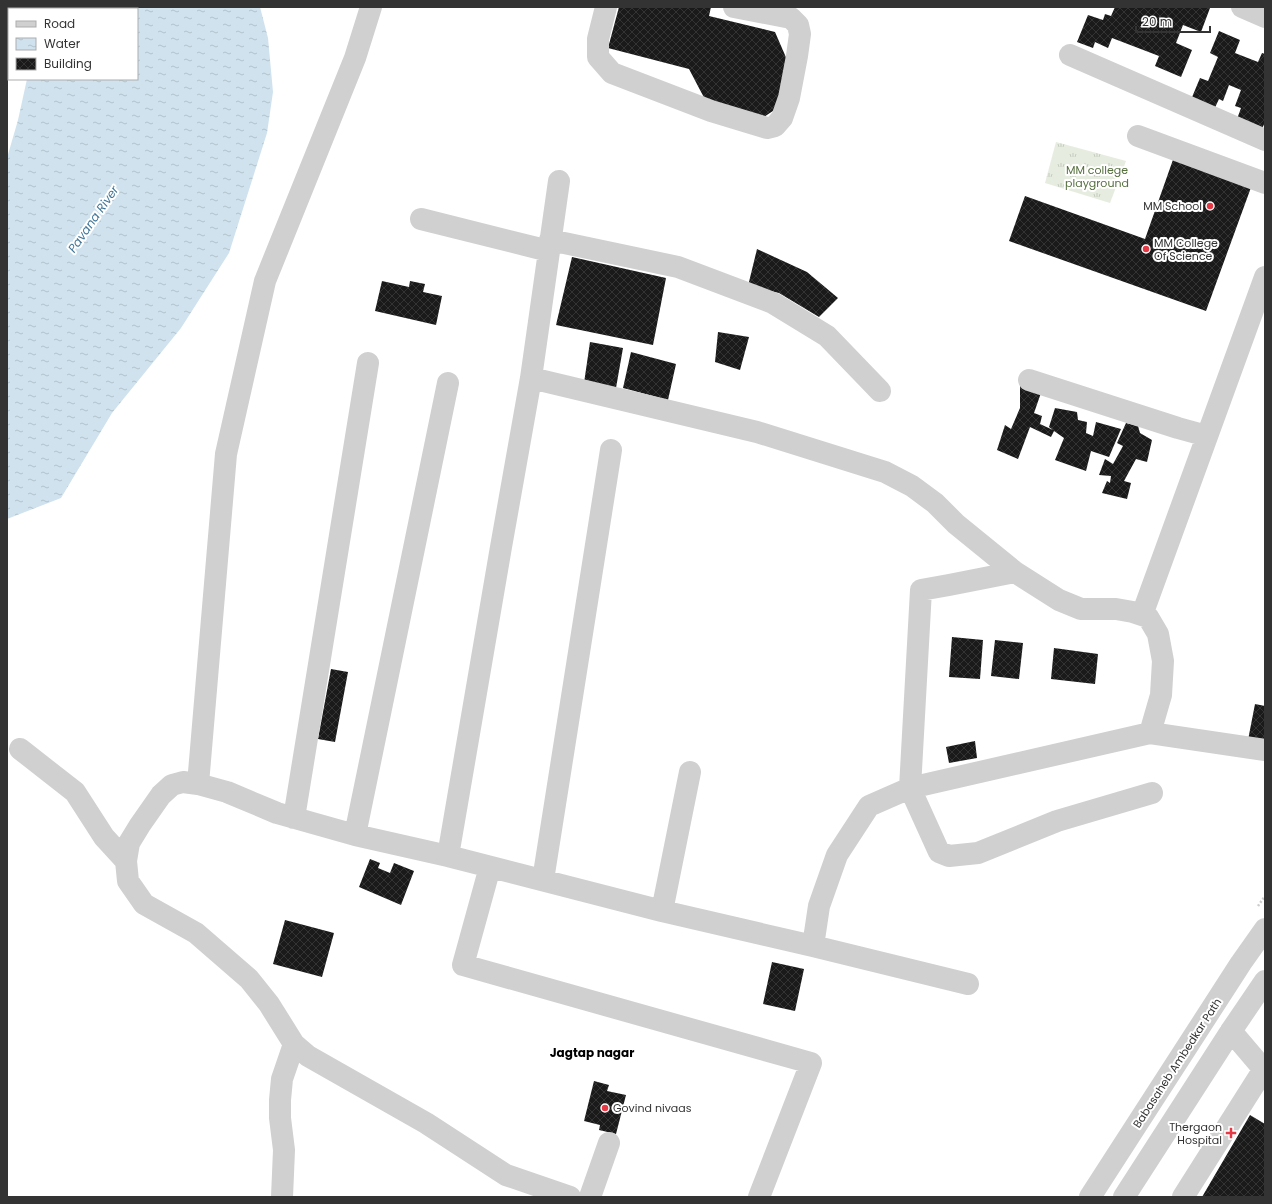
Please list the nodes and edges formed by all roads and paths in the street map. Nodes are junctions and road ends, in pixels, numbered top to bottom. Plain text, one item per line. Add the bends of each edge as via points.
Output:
1 (371, 7) edge
2 (606, 7) edge
3 (734, 7) edge
4 (1242, 7) edge
5 (1265, 17) edge
6 (1070, 55) dead end
7 (1138, 136) dead end
8 (1265, 140) edge
9 (559, 181) dead end
10 (1265, 183) edge
11 (421, 219) dead end
12 (550, 246) junction
13 (1265, 277) edge
14 (368, 363) dead end
15 (532, 378) junction
16 (1029, 380) dead end
17 (448, 383) dead end
18 (880, 391) dead end
19 (1207, 436) junction
20 (611, 450) dead end
21 (1015, 572) junction
22 (1142, 615) junction
23 (1150, 733) junction
24 (20, 749) dead end
25 (1265, 750) edge
26 (690, 772) dead end
27 (198, 784) junction
28 (910, 788) junction
29 (1152, 792) dead end
30 (294, 818) junction
31 (355, 835) junction
32 (448, 856) junction
33 (126, 861) junction
34 (490, 867) junction
35 (543, 880) junction
36 (662, 911) junction
37 (1265, 930) edge
38 (813, 946) junction
39 (1265, 981) edge
40 (968, 984) dead end
41 (1230, 1031) junction
42 (294, 1044) junction
43 (1264, 1070) edge
44 (609, 1143) dead end
45 (564, 1196) edge
46 (282, 1197) edge
47 (590, 1197) edge
48 (759, 1197) edge
49 (1090, 1197) edge
50 (1124, 1197) edge
51 (1182, 1197) edge

1 - 27 street via 355,58 265,281 226,454
2 - 3 street via 598,39 598,57 612,73 711,111 767,128 775,126 782,118 789,98 800,34 798,25 791,18
4 - 5 street
6 - 8 street
7 - 10 street
9 - 12 street
11 - 12 street
12 - 15 street
12 - 18 street via 678,267 773,303 827,336
13 - 19 street
14 - 30 street
15 - 21 street via 757,432 885,472 912,486 935,503 956,524
15 - 32 street via 500,548
16 - 19 street
17 - 31 street
19 - 22 street
20 - 35 street
21 - 22 street via 1059,600 1081,609 1116,609
21 - 28 street via 921,590
22 - 23 street via 1148,618 1158,634 1163,662 1161,695
23 - 25 street
23 - 28 street
24 - 33 street via 75,792 104,837
26 - 36 street
27 - 30 street via 227,792 277,814
27 - 33 street via 183,782 172,785 161,795 129,843
28 - 29 street via 939,852 949,856 978,853 1057,821
28 - 38 street via 869,806 837,855 819,906
30 - 31 street
31 - 32 street
32 - 34 street
33 - 42 street via 128,881 144,904 196,933 249,979 269,1004
34 - 35 street
34 - 48 street via 463,965 811,1063
35 - 36 street
36 - 38 street
37 - 49 street, Babasaheb Ambedkar Path
38 - 40 street
39 - 41 street
41 - 43 street
41 - 50 street
42 - 45 street via 308,1056 426,1123 506,1175
42 - 46 street via 282,1079 280,1100 284,1150
43 - 51 street
44 - 47 street

